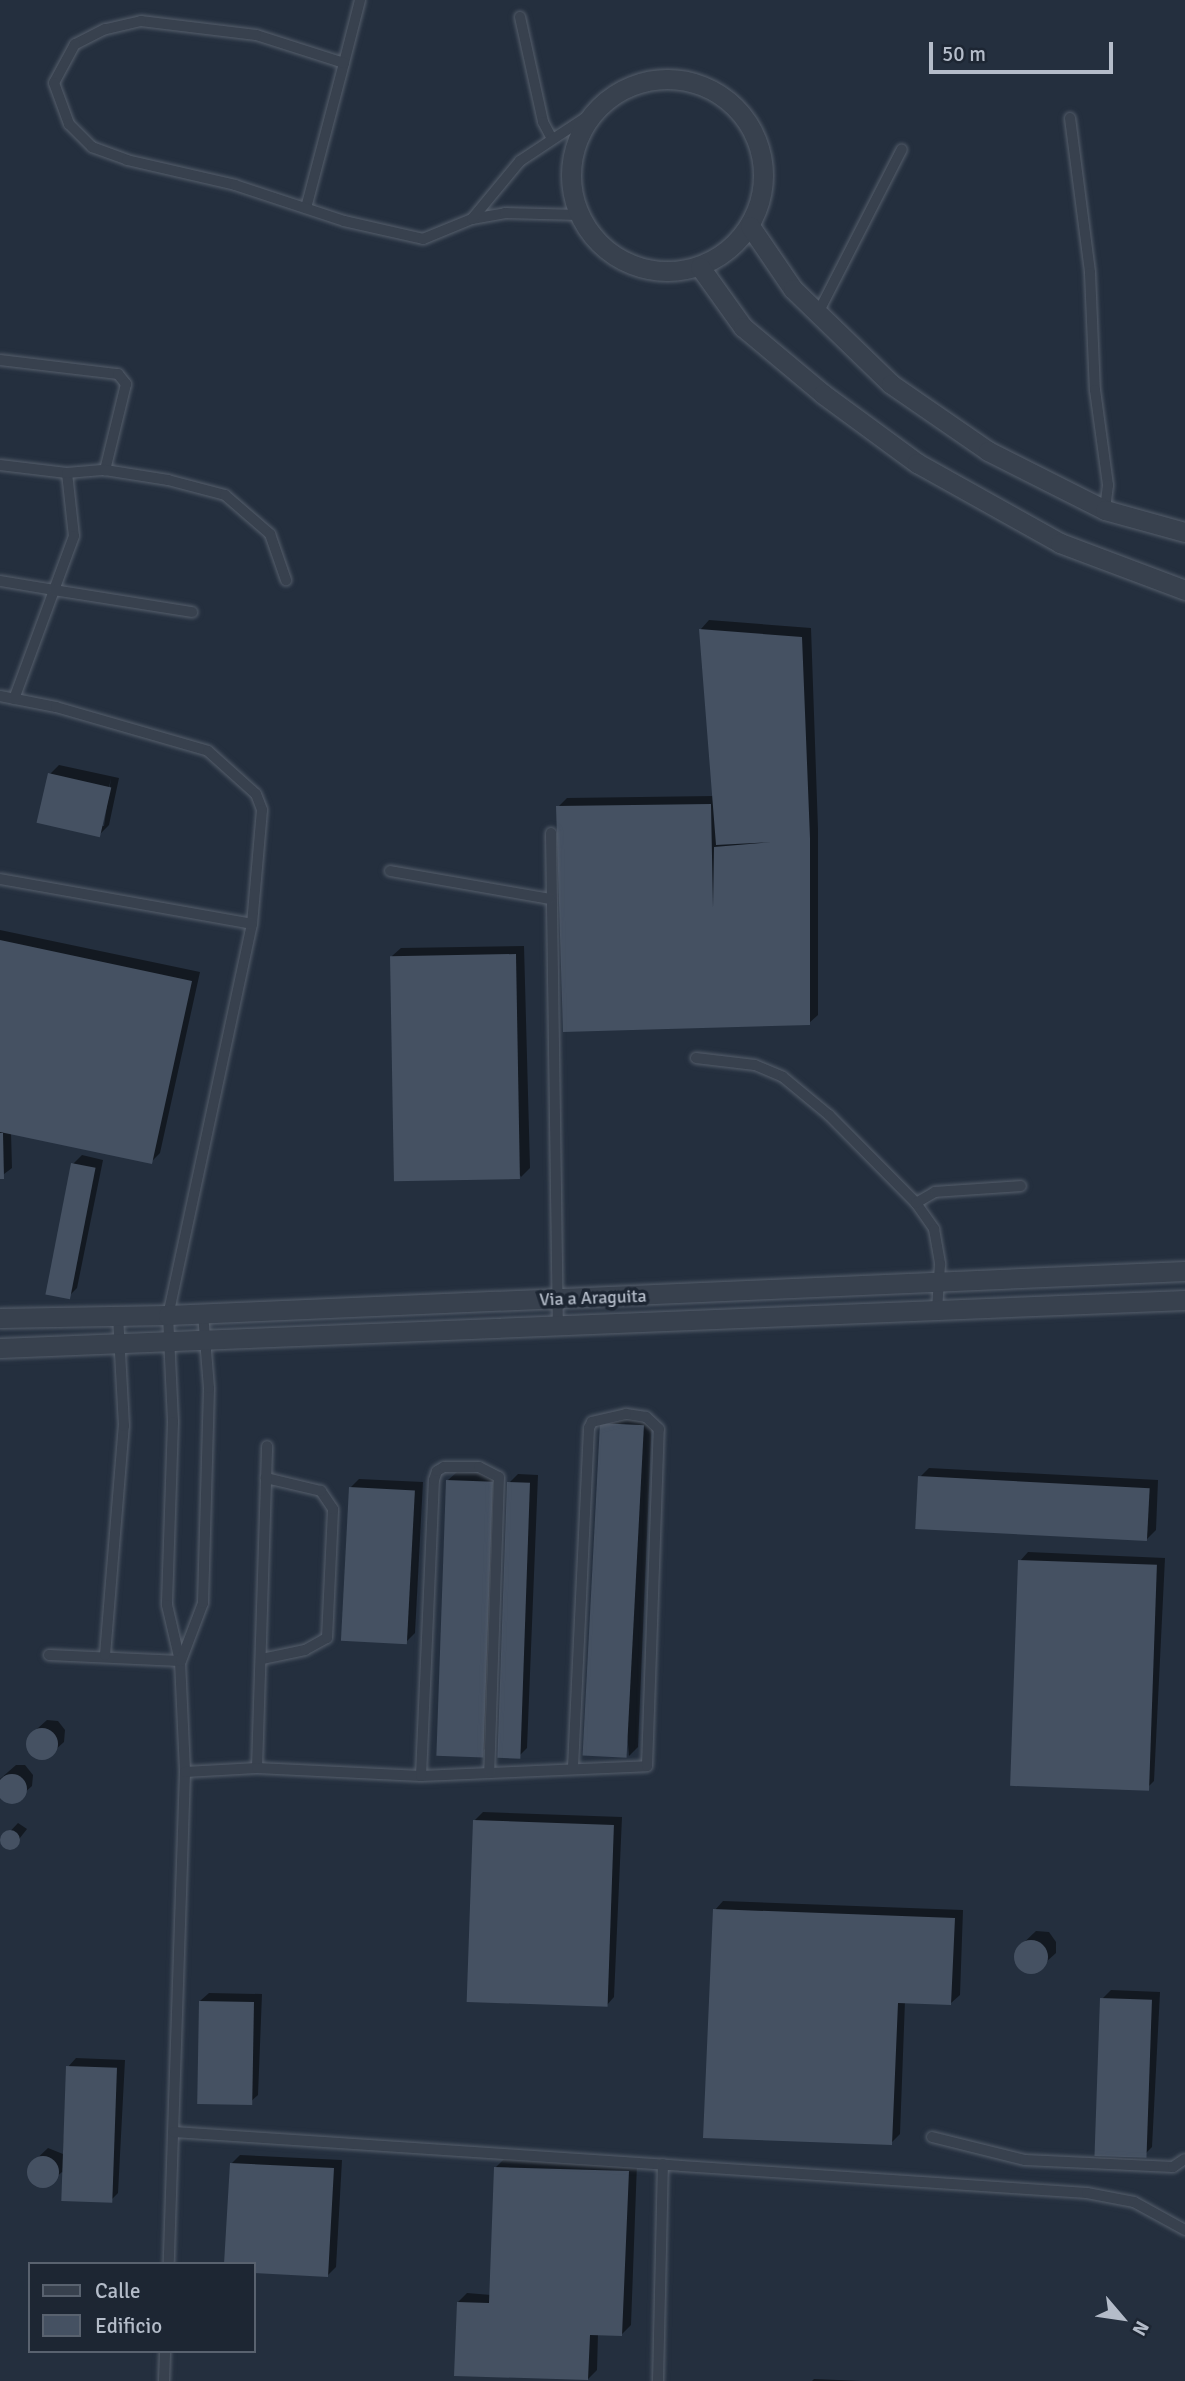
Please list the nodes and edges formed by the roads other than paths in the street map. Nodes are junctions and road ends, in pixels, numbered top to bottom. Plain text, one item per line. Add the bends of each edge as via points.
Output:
1 (360, 0) edge
2 (520, 17) dead end
3 (344, 62) junction
4 (594, 112) junction
5 (1070, 118) dead end
6 (552, 139) junction
7 (902, 149) dead end
8 (306, 208) junction
9 (579, 215) junction
10 (472, 219) junction
11 (750, 226) junction
12 (700, 267) junction
13 (817, 315) junction
14 (0, 360) edge
15 (0, 465) edge
16 (105, 470) junction
17 (67, 473) junction
18 (1105, 510) junction
19 (1185, 532) edge
20 (286, 580) dead end
21 (0, 581) edge
22 (54, 590) junction
23 (1185, 590) edge
24 (192, 612) dead end
25 (0, 696) edge
26 (14, 699) junction
27 (551, 833) dead end
28 (390, 871) dead end
29 (0, 879) edge
30 (550, 899) junction
31 (252, 924) junction
32 (696, 1058) dead end
33 (1021, 1186) dead end
34 (916, 1203) junction
35 (1185, 1271) edge
36 (940, 1284) junction
37 (556, 1299) junction
38 (1185, 1300) edge
39 (937, 1311) junction
40 (203, 1312) junction
41 (168, 1315) junction
42 (118, 1316) junction
43 (0, 1318) edge
44 (558, 1325) junction
45 (206, 1339) junction
46 (170, 1341) junction
47 (121, 1343) junction
48 (0, 1348) edge
49 (268, 1446) dead end
50 (265, 1478) junction
51 (49, 1655) dead end
52 (105, 1655) junction
53 (262, 1659) junction
54 (180, 1661) junction
55 (257, 1768) junction
56 (573, 1769) junction
57 (185, 1772) junction
58 (489, 1772) junction
59 (421, 1776) junction
60 (174, 2132) junction
61 (932, 2137) dead end
62 (1185, 2159) edge
63 (663, 2164) junction
64 (1185, 2230) edge
65 (169, 2262) edge
66 (165, 2353) edge
67 (164, 2381) edge
68 (658, 2381) edge

1 - 3 lane
2 - 6 lane via 543,122
3 - 8 lane
3 - 8 lane via 256,35 141,21 105,29 75,44 54,83 69,124 92,147
4 - 6 lane
4 - 9 street via 576,144 571,180
4 - 11 street via 622,89 656,78 692,81 725,96 750,122 763,156 763,192
5 - 18 lane via 1090,273 1095,390 1108,485
6 - 10 lane via 520,161
7 - 13 lane
8 - 10 lane via 423,239
9 - 10 lane via 505,213
9 - 12 street via 600,244 629,265 665,272
11 - 12 street
11 - 13 street
12 - 23 street via 743,327 823,394 917,463 1060,543
13 - 18 street via 891,384 988,451
14 - 16 lane via 118,374 126,384
15 - 17 lane
16 - 17 lane
16 - 20 lane via 225,495 270,534
17 - 22 lane via 74,536
18 - 19 street
21 - 22 lane
22 - 24 lane
22 - 26 lane
25 - 26 lane
26 - 31 lane via 165,736 208,751 233,772 256,794 262,810
27 - 30 lane
28 - 30 lane
29 - 31 lane
30 - 37 lane
31 - 41 lane
32 - 34 lane via 755,1065 783,1077 829,1115
33 - 34 lane via 935,1192
34 - 36 lane via 934,1229
35 - 36 street, Via a Araguita
36 - 37 street, Via a Araguita
36 - 39 lane
37 - 40 street, Via a Araguita
37 - 44 lane
38 - 39 street, Via a Araguita
39 - 44 street, Via a Araguita
40 - 41 street, Via a Araguita
40 - 45 lane
41 - 42 street, Via a Araguita
41 - 46 lane
42 - 43 street, Via a Araguita
42 - 47 lane
44 - 45 street, Via a Araguita
45 - 46 street, Via a Araguita
45 - 54 lane via 209,1388 202,1603
46 - 47 street, Via a Araguita
46 - 54 lane via 173,1422 167,1605
47 - 48 street, Via a Araguita
47 - 52 lane via 124,1426
49 - 50 lane
50 - 53 lane
50 - 53 lane via 321,1491 333,1508 327,1638 305,1650
51 - 52 lane
52 - 54 lane
53 - 55 lane
54 - 57 lane
55 - 57 lane
55 - 59 lane
56 - 56 lane via 647,1766 659,1429 646,1417 626,1414 592,1422 589,1428
56 - 58 lane
57 - 60 lane
58 - 59 lane
58 - 59 lane via 499,1477 479,1467 444,1467 434,1480
60 - 63 lane
60 - 65 lane
61 - 62 lane via 1025,2160 1173,2167
63 - 64 lane via 1087,2193 1134,2202
63 - 68 lane
66 - 67 lane

